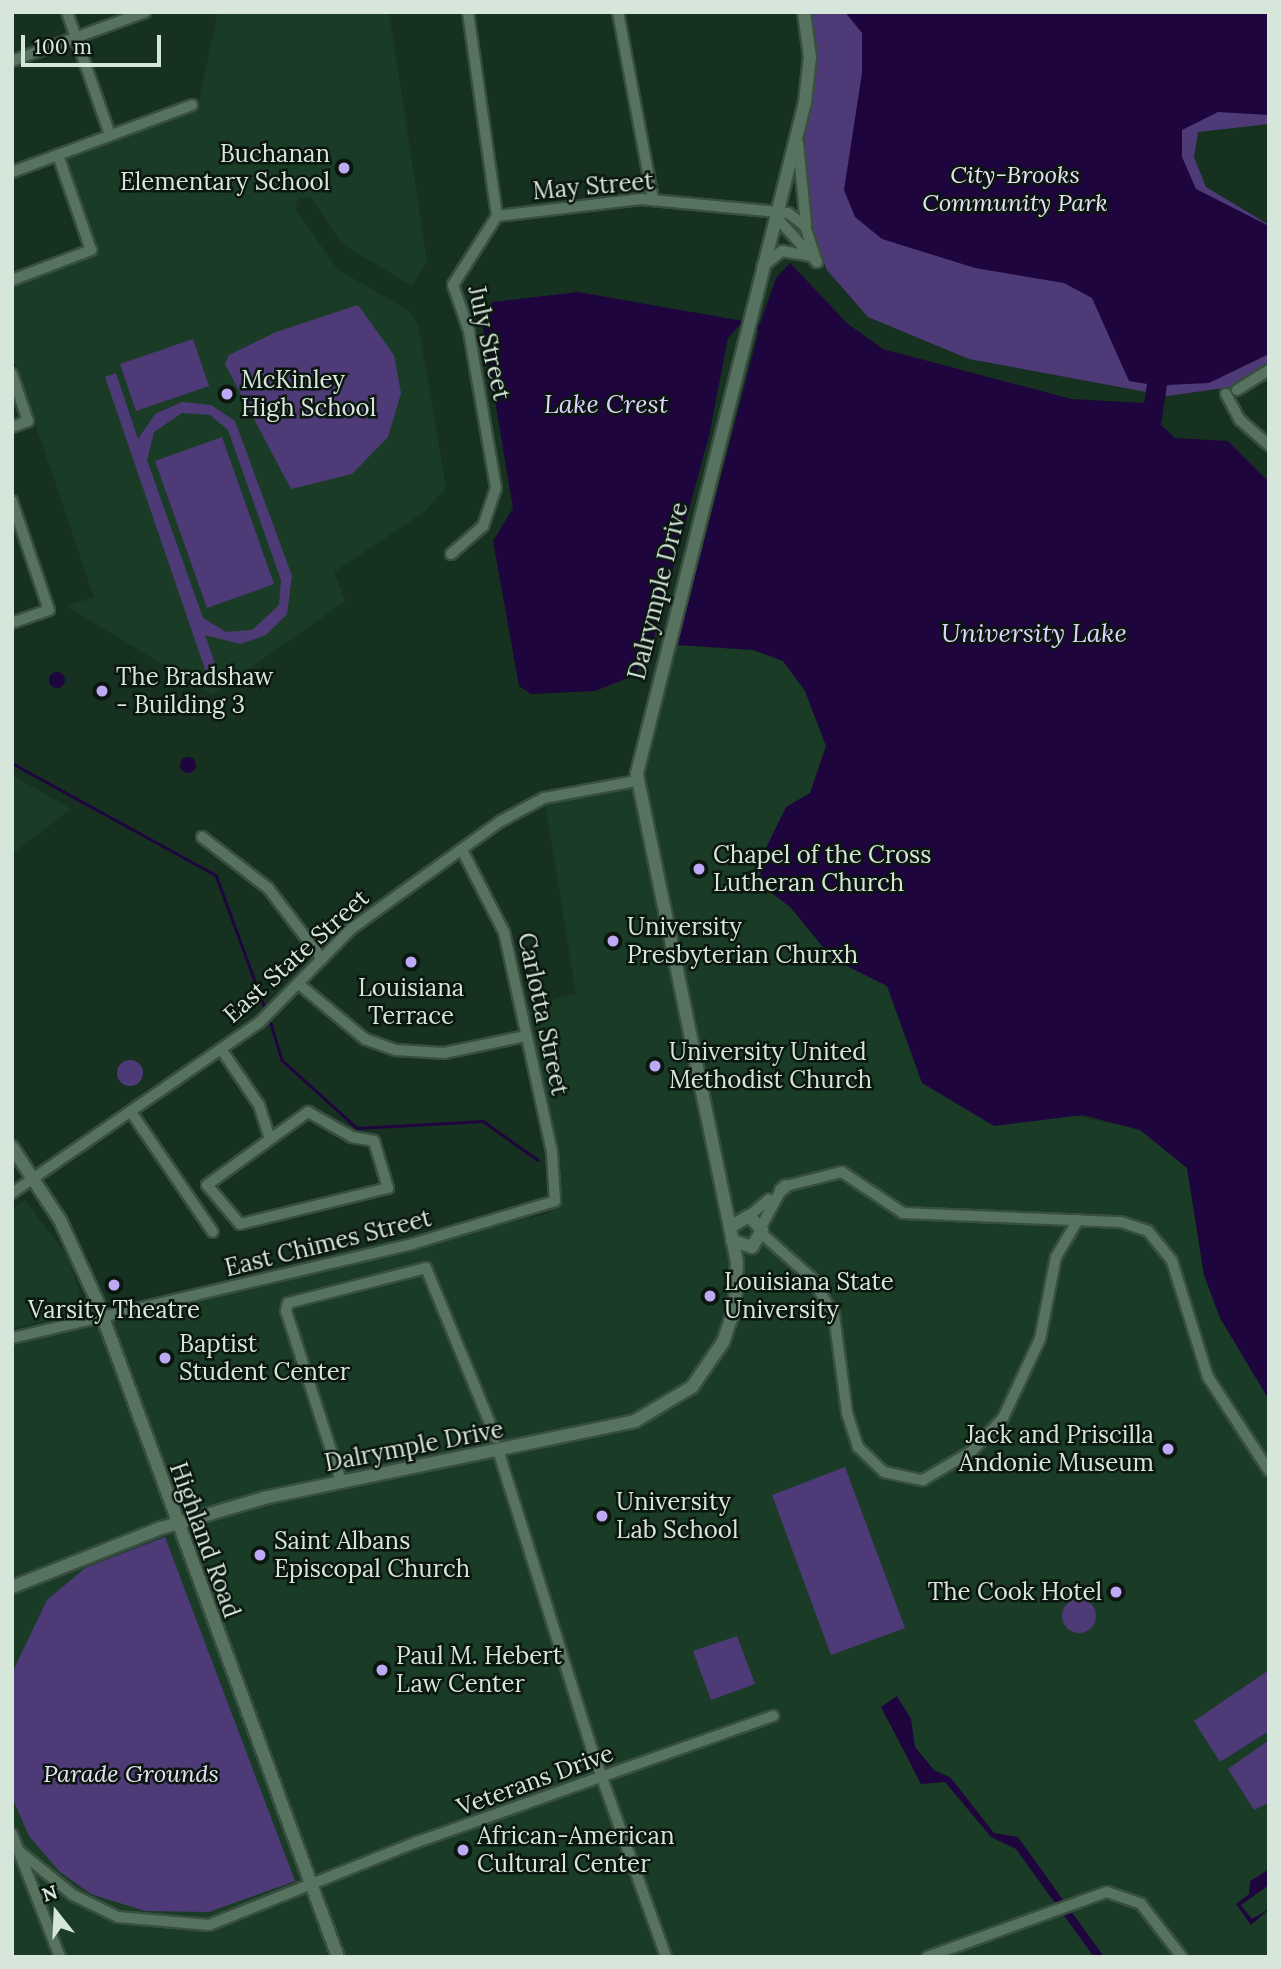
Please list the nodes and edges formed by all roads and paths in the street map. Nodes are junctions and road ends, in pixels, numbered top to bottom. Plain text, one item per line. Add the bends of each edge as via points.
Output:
1 (67, 12) edge
2 (145, 12) edge
3 (468, 12) edge
4 (618, 12) edge
5 (804, 12) edge
6 (76, 38) junction
7 (12, 61) edge
8 (192, 105) dead end
9 (797, 134) junction
10 (110, 135) junction
11 (58, 155) junction
12 (12, 172) edge
13 (653, 199) junction
14 (497, 216) junction
15 (775, 216) junction
16 (808, 232) junction
17 (811, 258) junction
18 (762, 267) junction
19 (12, 280) edge
20 (1269, 370) edge
21 (12, 374) edge
22 (1237, 390) dead end
23 (1226, 394) dead end
24 (12, 427) edge
25 (1269, 445) edge
26 (12, 501) edge
27 (17, 533) edge
28 (451, 554) dead end
29 (12, 623) edge
30 (637, 781) junction
31 (202, 837) dead end
32 (462, 850) junction
33 (323, 959) junction
34 (300, 985) junction
35 (526, 1036) junction
36 (221, 1049) junction
37 (131, 1112) junction
38 (269, 1135) junction
39 (12, 1147) edge
40 (34, 1178) junction
41 (720, 1183) junction
42 (784, 1188) junction
43 (12, 1193) edge
44 (557, 1195) joint
45 (747, 1216) junction
46 (1078, 1220) junction
47 (730, 1227) junction
48 (761, 1230) junction
49 (213, 1232) dead end
50 (732, 1241) junction
51 (746, 1248) junction
52 (737, 1262) junction
53 (103, 1317) junction
54 (12, 1338) edge
55 (497, 1444) junction
56 (1269, 1471) edge
57 (341, 1482) junction
58 (177, 1524) junction
59 (12, 1587) edge
60 (773, 1716) dead end
61 (602, 1778) junction
62 (12, 1834) edge
63 (19, 1851) junction
64 (313, 1887) junction
65 (60, 1957) edge
66 (338, 1957) edge
67 (666, 1957) edge
68 (927, 1957) edge
69 (1182, 1957) edge

1 - 6 street
2 - 6 street
3 - 14 street
4 - 13 street
5 - 9 street, Dalrymple Drive via 810,57
6 - 7 street
6 - 10 street
8 - 10 street
9 - 15 street, Dalrymple Drive
9 - 16 street via 798,189
10 - 11 street
11 - 12 street
11 - 19 street via 91,250
13 - 14 street, May Street
13 - 15 street, May Street
14 - 28 street, July Street via 453,285 470,338 495,500 477,534
15 - 16 street, May Street via 792,214
15 - 17 street
15 - 18 street, Dalrymple Drive
16 - 17 street via 817,262
17 - 18 street via 786,250
18 - 30 street, Dalrymple Drive via 644,728
20 - 22 street
21 - 24 street via 28,421
23 - 25 street via 1240,420
26 - 27 street
27 - 29 street via 49,610
30 - 32 street, East State Street via 536,800
30 - 41 street, Dalrymple Drive
31 - 33 street via 268,887
32 - 33 street, East State Street via 351,929
32 - 35 street, Carlotta Street via 498,913
33 - 34 street, East State Street
34 - 35 street via 365,1039 396,1050 444,1053
34 - 36 street, East State Street via 281,1005
35 - 44 street, Carlotta Street
36 - 37 street, East State Street
36 - 38 street via 259,1105
37 - 40 street, East State Street
37 - 49 street
38 - 38 street via 207,1185 240,1224 388,1188 374,1141 352,1138 308,1112
39 - 40 street, Highland Road
40 - 43 street, East State Street
40 - 53 street, Highland Road
41 - 45 street, Dalrymple Drive
41 - 47 street, Dalrymple Drive
42 - 45 street
42 - 46 street via 842,1172 903,1213
42 - 48 street
44 - 53 street, East Chimes Street via 546,1206 477,1227
45 - 47 street
45 - 48 street, Dalrymple Drive
46 - 48 street via 1056,1257 1027,1372 1003,1418 972,1451 923,1480 884,1472 858,1447 834,1315 811,1277
46 - 56 street via 1136,1225 1163,1245 1200,1360
47 - 50 street, Dalrymple Drive
48 - 51 street, Dalrymple Drive
50 - 51 street
50 - 52 street, Dalrymple Drive
51 - 52 street, Dalrymple Drive
52 - 55 street, Dalrymple Drive via 728,1332 712,1362 679,1397 635,1421
53 - 54 street, East Chimes Street
53 - 58 street, Highland Road
55 - 57 street, Dalrymple Drive
55 - 57 street via 426,1268 288,1303
55 - 61 street
57 - 58 street, Dalrymple Drive
58 - 59 street, Dalrymple Drive
58 - 64 street, Highland Road
60 - 61 street, Veterans Drive
61 - 64 street, Veterans Drive via 417,1842
61 - 67 street
62 - 63 street
63 - 64 street, Veterans Drive via 73,1895 146,1923 209,1924
63 - 65 street
64 - 66 street, Highland Road
68 - 69 street via 1107,1892 1141,1904

